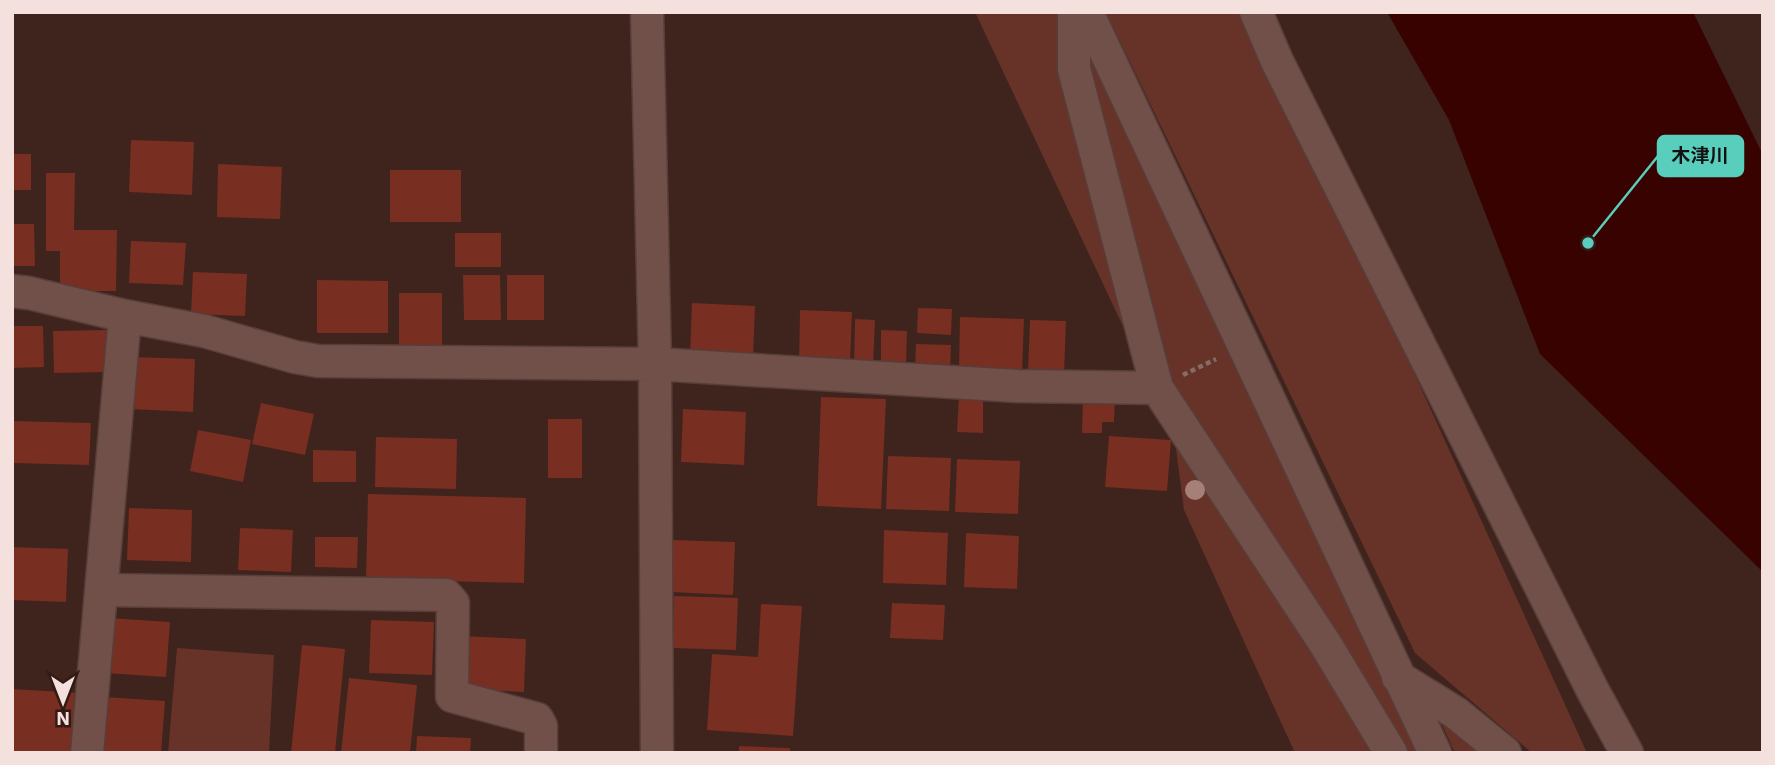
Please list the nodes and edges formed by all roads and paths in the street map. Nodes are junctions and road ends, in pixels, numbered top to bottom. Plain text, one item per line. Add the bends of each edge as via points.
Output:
1 (647, 12) edge
2 (1074, 12) edge
3 (1087, 12) edge
4 (1256, 12) edge
5 (12, 291) edge
6 (125, 316) junction
7 (1245, 345) junction
8 (655, 364) junction
9 (1157, 388) junction
10 (102, 590) junction
11 (1398, 677) junction
12 (87, 753) edge
13 (541, 753) edge
14 (657, 753) edge
15 (1391, 753) edge
16 (1435, 753) edge
17 (1506, 753) edge
18 (1627, 753) edge

1 - 8 street
2 - 9 street via 1074,69
3 - 7 street
4 - 18 street via 1283,74
5 - 6 street
6 - 8 street via 318,361
6 - 10 street
7 - 9 path
7 - 11 street
8 - 9 street via 1017,386
8 - 14 street
9 - 15 street via 1326,645
10 - 12 street
10 - 13 street via 446,595 453,603 452,696 537,719
11 - 16 street
11 - 17 street via 1456,713

